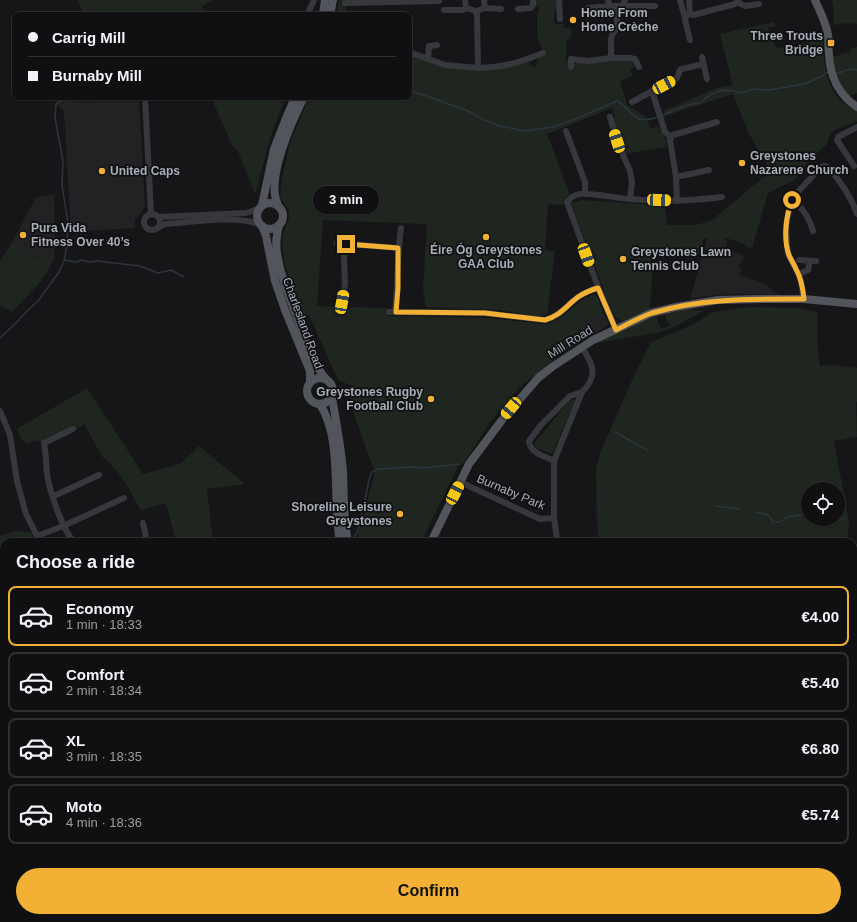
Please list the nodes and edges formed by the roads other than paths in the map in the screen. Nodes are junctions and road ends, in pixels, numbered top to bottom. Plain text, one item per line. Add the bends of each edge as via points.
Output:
1 (314, 0) edge
2 (325, 0) edge
3 (333, 0) edge
4 (465, 0) edge
5 (484, 0) edge
6 (533, 0) edge
7 (560, 0) edge
8 (680, 0) edge
9 (690, 0) edge
10 (815, 0) edge
11 (399, 1) edge
12 (416, 1) edge
13 (439, 1) edge
14 (738, 1) edge
15 (352, 2) edge
16 (345, 3) dead end
17 (609, 3) edge
18 (622, 4) edge
19 (759, 4) dead end
20 (655, 6) dead end
21 (466, 8) junction
22 (485, 8) junction
23 (588, 8) dead end
24 (501, 9) dead end
25 (518, 9) dead end
26 (444, 10) dead end
27 (476, 11) junction
28 (308, 12) edge
29 (323, 12) edge
30 (331, 12) edge
31 (688, 15) junction
32 (560, 19) dead end
33 (690, 40) dead end
34 (437, 45) dead end
35 (412, 53) edge
36 (543, 53) dead end
37 (611, 58) junction
38 (428, 59) junction
39 (571, 67) dead end
40 (639, 67) dead end
41 (478, 68) junction
42 (707, 79) dead end
43 (652, 91) junction
44 (145, 100) edge
45 (294, 100) edge
46 (302, 100) edge
47 (632, 102) dead end
48 (857, 107) edge
49 (610, 117) dead end
50 (717, 122) dead end
51 (857, 127) edge
52 (566, 131) dead end
53 (671, 137) junction
54 (854, 166) dead end
55 (709, 170) dead end
56 (676, 177) junction
57 (585, 194) junction
58 (722, 197) dead end
59 (630, 199) junction
60 (792, 200) junction
61 (676, 201) junction
62 (278, 205) junction
63 (260, 207) junction
64 (151, 213) junction
65 (857, 214) edge
66 (159, 217) junction
67 (261, 225) junction
68 (279, 225) junction
69 (158, 228) junction
70 (401, 228) dead end
71 (813, 230) dead end
72 (337, 243) dead end
73 (346, 244) junction
74 (398, 248) junction
75 (799, 260) dead end
76 (799, 274) junction
77 (598, 288) junction
78 (804, 299) junction
79 (342, 302) dead end
80 (857, 304) edge
81 (616, 330) junction
82 (582, 348) junction
83 (326, 379) junction
84 (310, 382) junction
85 (582, 392) junction
86 (332, 397) junction
87 (320, 404) junction
88 (0, 411) edge
89 (73, 429) dead end
90 (554, 461) junction
91 (99, 475) dead end
92 (460, 482) junction
93 (54, 496) junction
94 (124, 498) dead end
95 (554, 518) junction
96 (143, 523) dead end
97 (63, 526) junction
98 (37, 536) joint
99 (71, 538) edge
100 (146, 538) edge
101 (339, 538) edge
102 (347, 538) edge
103 (432, 538) edge
104 (557, 538) edge

1 - 28 street
2 - 29 main road
3 - 30 main road
4 - 21 street
5 - 22 street
6 - 25 street via 531,8
7 - 32 street
8 - 31 street via 684,15
9 - 31 street
10 - 48 main road via 828,35 834,82 848,101
11 - 12 street
11 - 15 street
12 - 13 street
14 - 19 street via 745,6
14 - 31 street
15 - 16 street
17 - 18 street
17 - 23 street
18 - 20 street
18 - 37 street via 617,28 611,39
21 - 26 street
21 - 27 street
22 - 24 street
22 - 27 street
27 - 41 street
31 - 33 street via 685,20
34 - 38 street via 426,46
35 - 38 street
36 - 41 street via 520,62
37 - 39 street via 588,61 571,59
37 - 40 street via 636,59
38 - 41 street via 445,65
42 - 43 street via 702,60 680,70 677,78
43 - 47 street
43 - 53 street via 665,132
44 - 64 street
45 - 63 main road via 274,149
46 - 62 main road via 282,147 274,191
49 - 59 street via 631,176
50 - 53 street via 673,134
51 - 54 street via 837,140
52 - 57 street via 585,182
53 - 56 street
55 - 56 street
56 - 61 street
57 - 59 street
57 - 77 street via 573,196 567,202
58 - 61 street
59 - 61 street
60 - 65 street via 821,167 825,166 842,183
60 - 71 street via 800,205
60 - 76 street via 786,225 787,244 788,254
62 - 63 main road via 270,203
62 - 68 main road via 283,215
63 - 66 street via 238,214
63 - 67 main road via 257,216
64 - 66 street
64 - 69 street via 144,217 144,225 150,230
66 - 69 street
67 - 68 main road via 271,228
67 - 69 street via 246,220 234,220 165,224
67 - 84 main road, Charlesland Road via 266,236 275,281 310,371
68 - 83 main road, Charlesland Road via 276,251 280,271 314,360
70 - 74 street
72 - 73 street
73 - 74 street
73 - 79 street
74 - 77 street via 398,288 392,312 485,313 545,320 554,318 579,297
75 - 76 street via 813,261 808,270
76 - 78 street
77 - 81 street
78 - 80 main road, Mill Road
78 - 81 main road, Mill Road via 718,300 699,303 651,313
81 - 82 main road, Mill Road
82 - 85 street, Burnaby Park via 594,373 589,385
82 - 92 main road, Mill Road via 538,378 488,437
83 - 84 main road via 316,378
83 - 86 main road via 333,388
84 - 87 main road via 307,391 309,397 313,402
85 - 90 street, Burnaby Park
85 - 90 street, Burnaby Park via 570,396 529,441 532,450
86 - 87 main road
86 - 102 main road via 343,472 344,524
87 - 101 main road via 327,417 334,456
88 - 98 street via 10,435 22,501
89 - 93 street via 44,443 47,474
90 - 95 street, Burnaby Park
91 - 93 street
92 - 95 street, Burnaby Park via 540,519
92 - 103 main road, Mill Road
93 - 97 street
94 - 97 street
95 - 104 street, Burnaby Park
96 - 100 street
97 - 98 street
97 - 99 street

